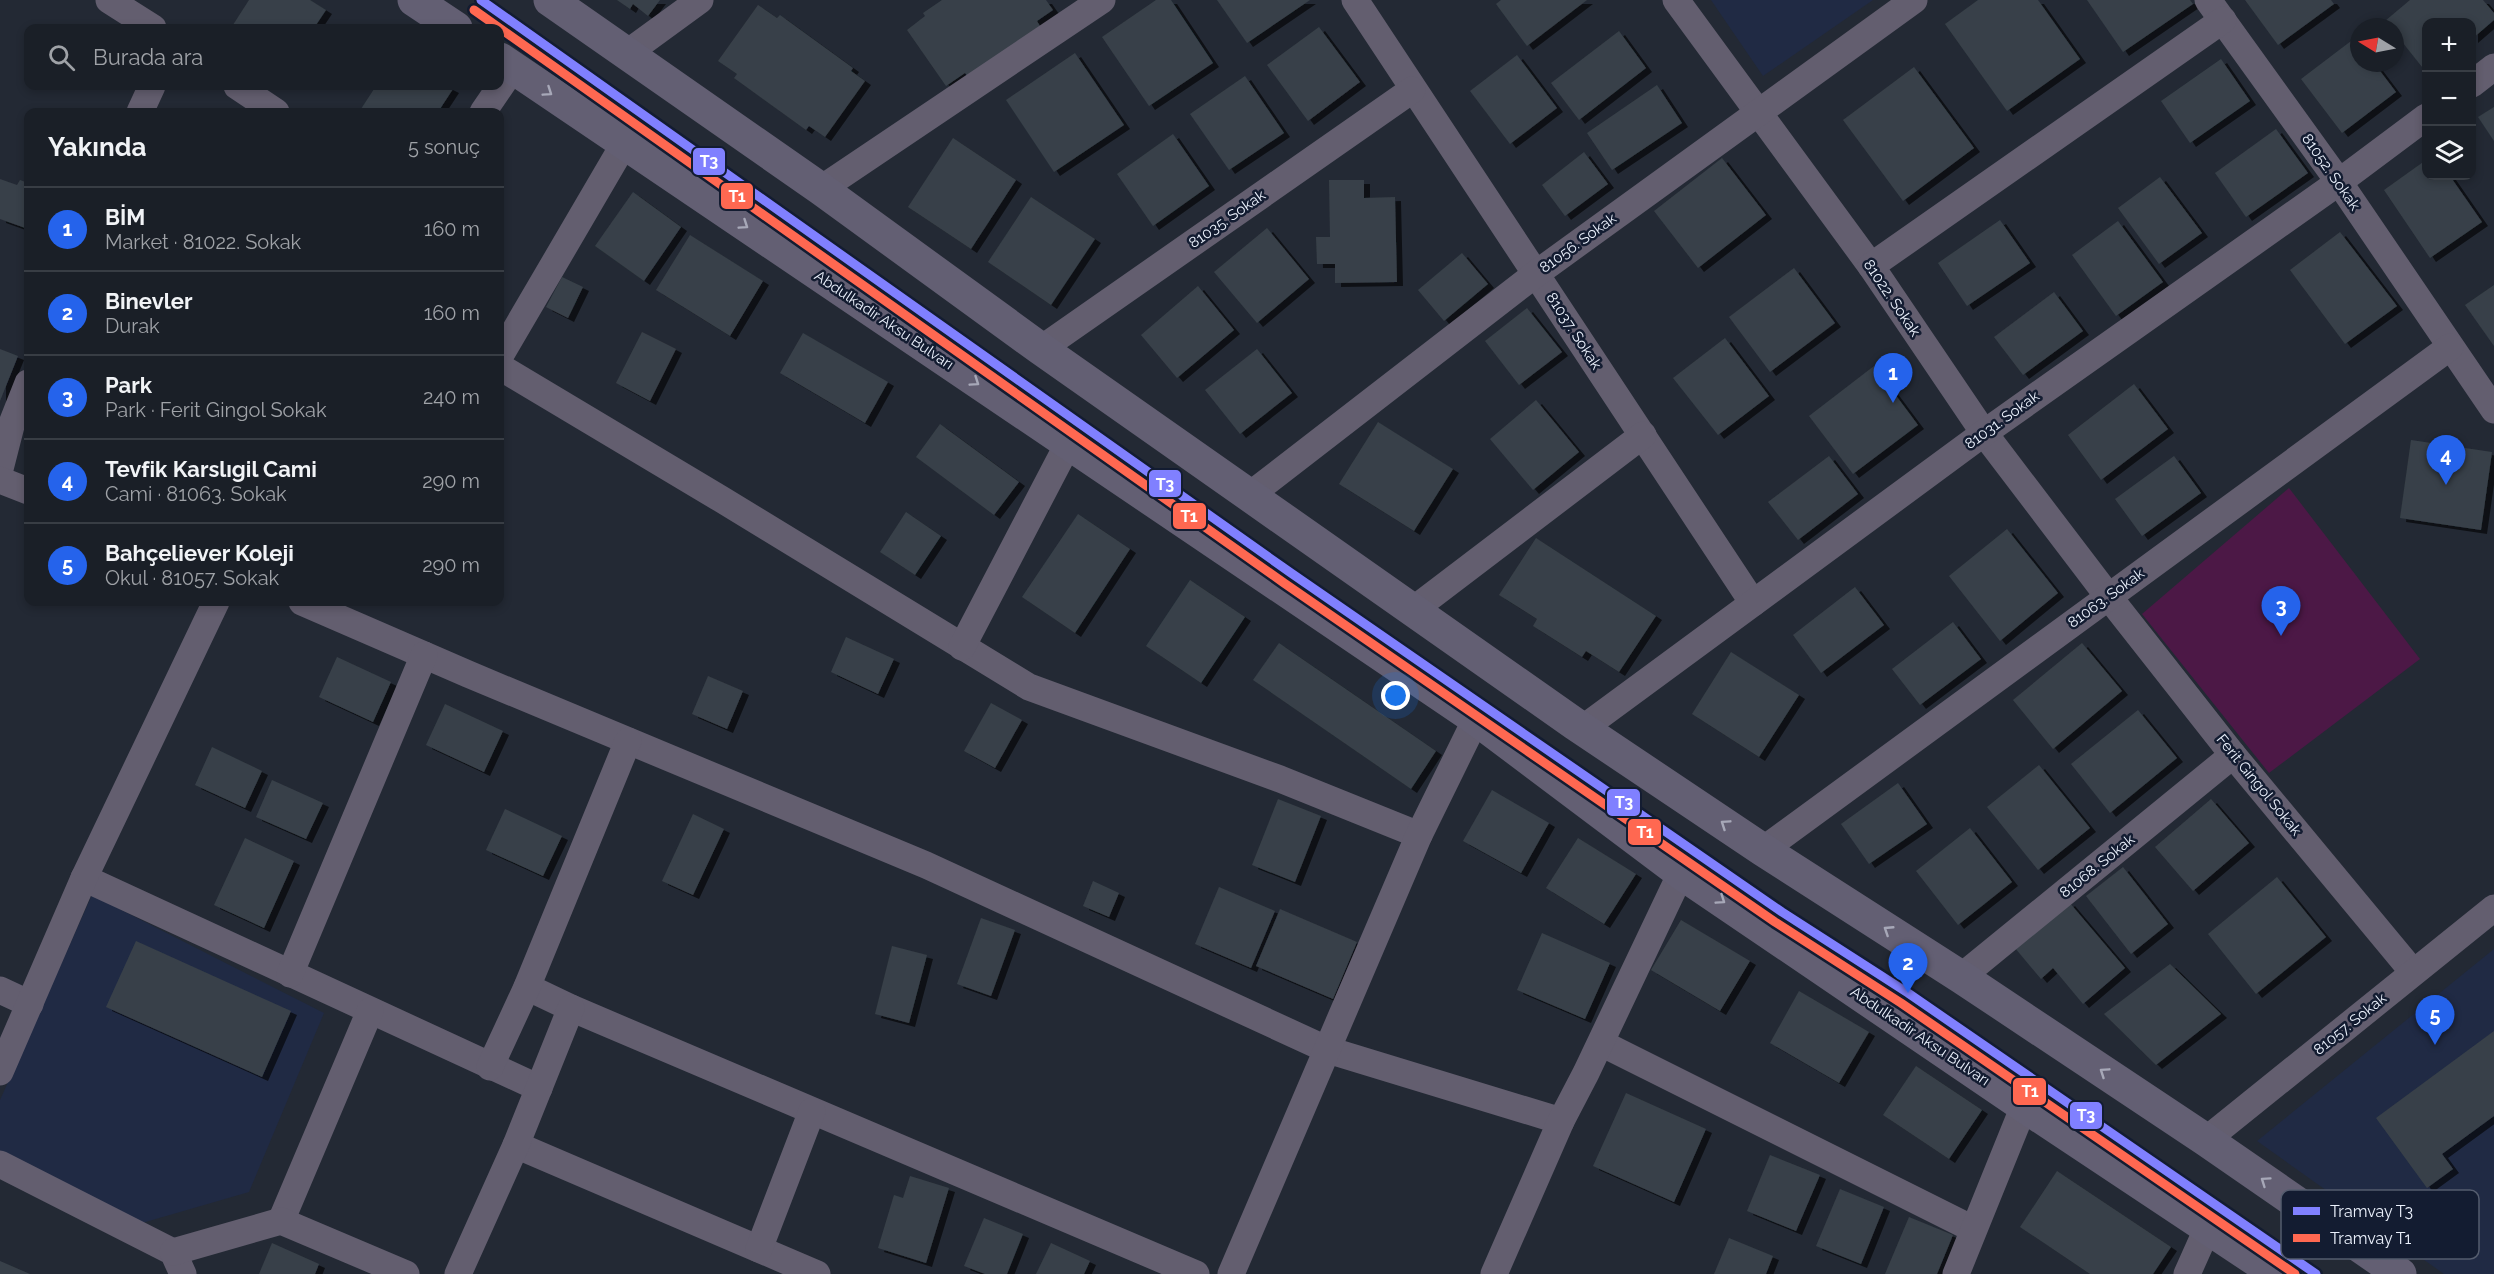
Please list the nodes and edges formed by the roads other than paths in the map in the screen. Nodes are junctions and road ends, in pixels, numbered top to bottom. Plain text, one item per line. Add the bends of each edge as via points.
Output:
1 (109, 0) edge
2 (414, 0) edge
3 (550, 0) edge
4 (700, 0) edge
5 (1101, 0) edge
6 (1355, 0) edge
7 (1676, 0) edge
8 (1914, 0) edge
9 (2215, 10) edge
10 (147, 24) edge
11 (450, 24) edge
12 (626, 54) junction
13 (506, 64) edge
14 (2494, 67) edge
15 (2476, 81) edge
16 (150, 90) edge
17 (243, 90) edge
18 (494, 90) edge
19 (1412, 90) junction
20 (142, 108) edge
21 (270, 108) edge
22 (485, 108) edge
23 (1759, 113) junction
24 (2422, 121) edge
25 (624, 144) junction
26 (2339, 182) junction
27 (821, 189) junction
28 (1871, 266) junction
29 (1537, 273) junction
30 (2450, 347) junction
31 (504, 349) edge
32 (1041, 349) junction
33 (504, 369) edge
34 (24, 393) edge
35 (2494, 410) edge
36 (1984, 433) junction
37 (1643, 435) junction
38 (1068, 444) junction
39 (0, 469) edge
40 (0, 480) edge
41 (24, 489) edge
42 (1250, 495) junction
43 (2108, 596) junction
44 (1753, 603) junction
45 (214, 606) edge
46 (311, 606) edge
47 (1413, 610) junction
48 (962, 647) junction
49 (424, 655) junction
50 (1476, 719) junction
51 (1582, 729) junction
52 (628, 741) junction
53 (2233, 754) junction
54 (1419, 835) junction
55 (1763, 850) junction
56 (1681, 873) junction
57 (84, 878) junction
58 (2494, 908) edge
59 (2414, 972) junction
60 (290, 974) junction
61 (1961, 977) junction
62 (527, 987) junction
63 (0, 990) edge
64 (30, 1004) junction
65 (571, 1008) junction
66 (370, 1011) junction
67 (1601, 1043) junction
68 (1328, 1050) junction
69 (490, 1066) junction
70 (0, 1072) edge
71 (539, 1088) junction
72 (2024, 1106) junction
73 (812, 1111) junction
74 (1561, 1121) junction
75 (2206, 1140) junction
76 (516, 1145) junction
77 (0, 1164) edge
78 (2281, 1192) edge
79 (281, 1221) junction
80 (2208, 1227) junction
81 (1973, 1229) junction
82 (759, 1249) junction
83 (2378, 1259) edge
84 (178, 1263) edge
85 (1496, 1273) edge
86 (406, 1274) edge
87 (458, 1274) edge
88 (817, 1274) edge
89 (1196, 1274) edge
90 (1231, 1274) edge
91 (1956, 1274) edge
92 (2187, 1274) edge
93 (2277, 1274) edge
94 (2400, 1274) edge

1 - 10 street
2 - 11 main road
3 - 12 main road
4 - 12 street
5 - 27 street
6 - 19 street, 81037. Sokak
7 - 23 street, 81022. Sokak
8 - 23 street, 81056. Sokak
9 - 26 street, 81052. Sokak
9 - 28 street
12 - 27 main road
13 -> 25 main road, Abdulkadir Aksu Bulvarı
14 - 15 street
16 - 20 street
17 - 21 street
18 - 22 street
19 - 29 street, 81037. Sokak
19 - 32 street, 81035. Sokak
23 - 28 street, 81022. Sokak
23 - 29 street, 81056. Sokak
24 - 26 street, 81031. Sokak
25 - 31 street
25 -> 38 main road, Abdulkadir Aksu Bulvarı
26 - 30 street, 81052. Sokak
26 - 36 street, 81031. Sokak
27 - 32 main road
28 - 36 street, 81022. Sokak
29 - 37 street, 81037. Sokak
29 - 42 street, 81056. Sokak
30 - 35 street, 81052. Sokak
30 - 43 street, 81063. Sokak
32 - 42 main road
33 - 48 street
34 - 39 street
36 - 43 street, 81022. Sokak
36 - 44 street, 81031. Sokak
37 - 44 street, 81037. Sokak
37 - 47 street
38 - 48 street
38 - 50 main road, Abdulkadir Aksu Bulvarı
40 - 41 street
42 - 47 main road
43 - 53 street, Ferit Gingol Sokak
43 - 55 street, 81063. Sokak
44 - 51 street, 81031. Sokak
45 - 57 street
46 - 49 street
47 - 51 main road
48 - 54 street via 1029,687 1280,779
49 - 52 street
49 - 60 street
50 - 54 street
50 - 56 main road, Abdulkadir Aksu Bulvarı
55 -> 51 main road
52 - 62 street
52 - 68 street via 926,865
53 - 59 street, Ferit Gingol Sokak
53 - 61 street, 81068. Sokak
54 - 68 street
61 -> 55 main road
56 - 67 street
56 -> 72 main road, Abdulkadir Aksu Bulvarı
57 - 60 street
57 - 64 street
58 - 59 street, 81057. Sokak
59 - 75 street, 81057. Sokak
60 - 66 street
75 -> 61 main road
62 - 65 street
62 - 69 street
63 - 64 street
64 - 70 street
65 - 71 street
65 - 73 street
66 - 69 street
66 - 79 street
67 - 74 street
67 - 81 street
68 - 74 street
68 - 90 street
69 - 71 street
71 - 76 street
72 - 80 main road, Abdulkadir Aksu Bulvarı
72 - 81 street
73 - 82 street
73 - 89 street
74 - 85 street
78 -> 75 main road
76 - 82 street
76 - 87 street
77 - 84 street
79 - 84 street
79 - 86 street
80 - 92 street
80 - 93 main road, Abdulkadir Aksu Bulvarı
81 - 91 street
82 - 88 street
94 -> 83 main road

